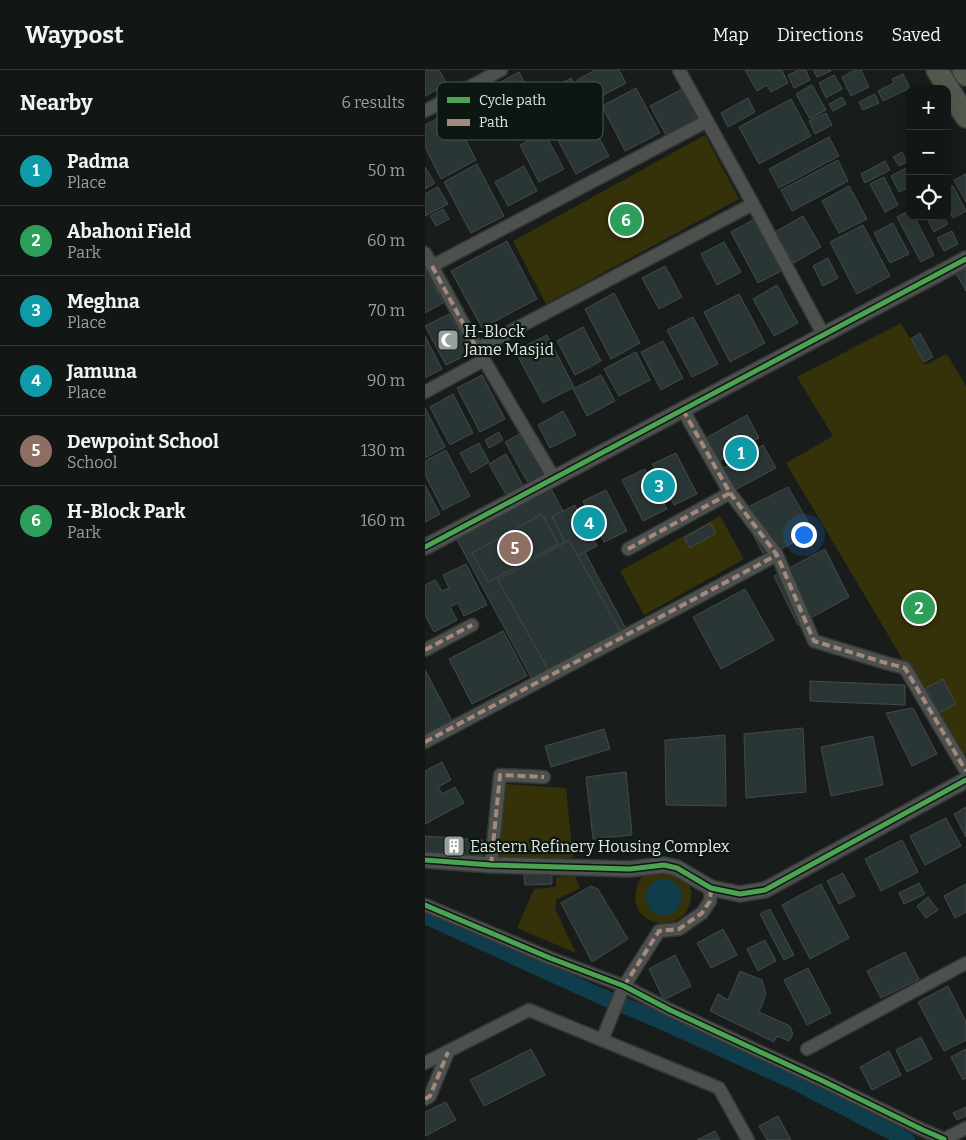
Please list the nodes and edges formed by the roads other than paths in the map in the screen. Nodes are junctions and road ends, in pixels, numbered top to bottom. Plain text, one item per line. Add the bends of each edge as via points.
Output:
1 (501, 70) edge
2 (679, 70) edge
3 (937, 70) edge
4 (963, 70) edge
5 (966, 75) edge
6 (479, 82) edge
7 (437, 105) edge
8 (425, 111) edge
9 (966, 117) edge
10 (707, 121) junction
11 (753, 204) junction
12 (425, 252) edge
13 (966, 258) edge
14 (432, 266) junction
15 (823, 334) junction
16 (477, 349) junction
17 (484, 360) junction
18 (425, 392) edge
19 (683, 410) junction
20 (554, 478) junction
21 (730, 493) junction
22 (425, 547) edge
23 (628, 549) dead end
24 (777, 555) junction
25 (472, 625) dead end
26 (425, 650) edge
27 (425, 742) edge
28 (966, 771) edge
29 (544, 777) dead end
30 (966, 780) edge
31 (425, 860) edge
32 (491, 865) junction
33 (711, 888) junction
34 (425, 905) edge
35 (966, 963) edge
36 (624, 986) junction
37 (601, 1040) junction
38 (807, 1049) dead end
39 (448, 1052) junction
40 (425, 1063) edge
41 (425, 1099) edge
42 (966, 1128) edge
43 (950, 1138) edge
44 (748, 1140) edge

1 - 6 street
2 - 10 street
3 - 9 highway
4 - 5 highway
7 - 8 street
10 - 11 street
10 - 14 street
11 - 15 street
11 - 16 street
12 - 14 street
13 - 15 street
14 - 16 street
15 - 19 street
16 - 17 street
17 - 18 street
17 - 20 street
19 - 20 street
19 - 21 street
20 - 22 street
21 - 23 street
21 - 24 street
24 - 27 street
24 - 28 street via 814,641 905,668
25 - 26 street
29 - 32 street via 500,775
30 - 33 street via 765,890 740,894
31 - 32 street
32 - 33 street via 630,870 664,865 677,868
33 - 36 street via 710,901 702,913 679,929 659,931
34 - 36 street
35 - 38 street
36 - 37 street
36 - 43 street via 923,1130
37 - 39 street via 529,1010
37 - 44 street via 719,1088
39 - 40 street
39 - 41 street via 430,1096
42 - 43 street

